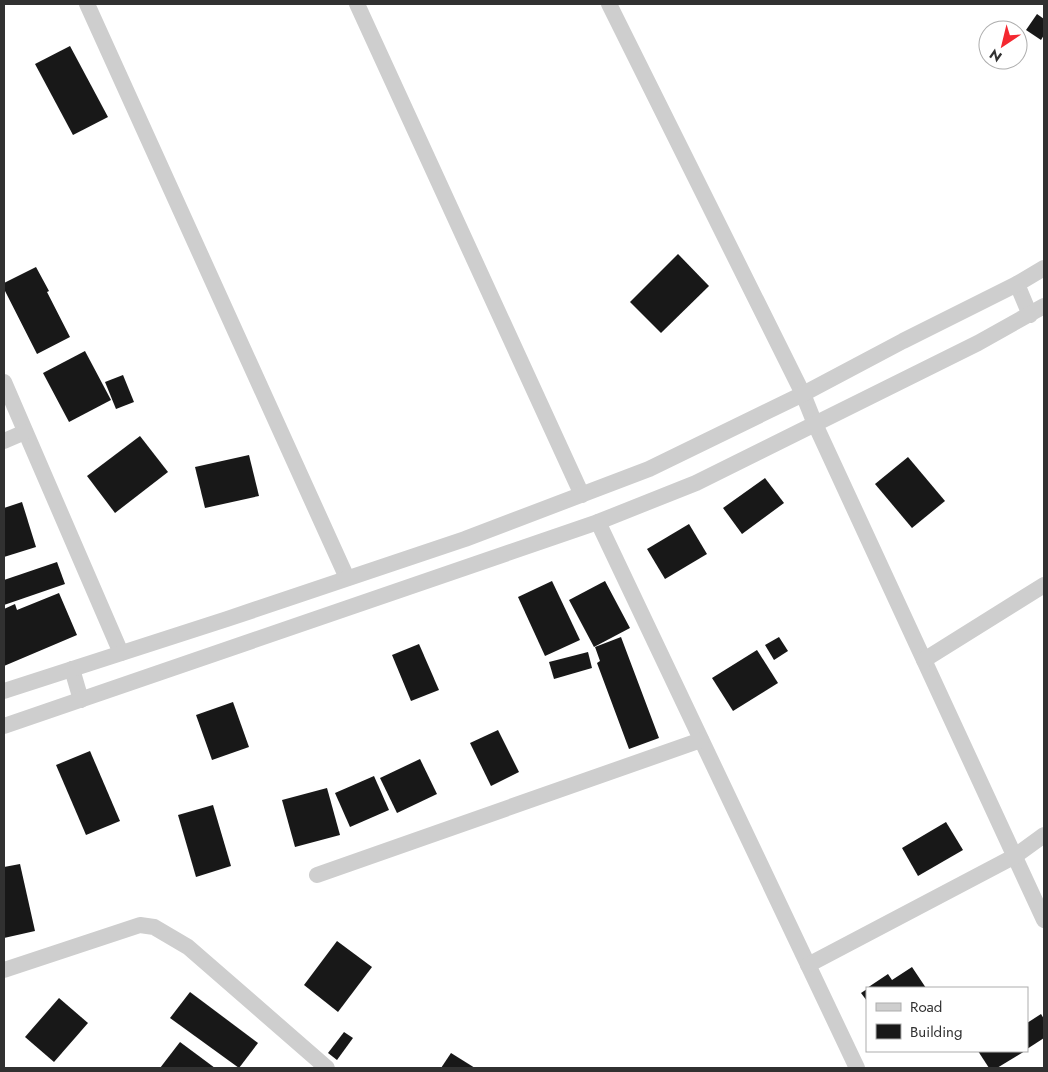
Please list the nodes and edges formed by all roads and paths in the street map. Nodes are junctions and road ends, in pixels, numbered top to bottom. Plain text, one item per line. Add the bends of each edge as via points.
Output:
1 (87, 4) edge
2 (357, 4) edge
3 (609, 4) edge
4 (1044, 268) edge
5 (1017, 284) junction
6 (1044, 306) edge
7 (1030, 315) junction
8 (4, 382) edge
9 (803, 394) junction
10 (815, 424) junction
11 (26, 432) junction
12 (4, 441) edge
13 (582, 494) junction
14 (598, 522) junction
15 (465, 539) junction
16 (474, 566) junction
17 (347, 578) junction
18 (1044, 585) edge
19 (121, 653) junction
20 (924, 660) junction
21 (72, 668) junction
22 (4, 691) edge
23 (81, 700) junction
24 (4, 726) edge
25 (701, 740) junction
26 (1044, 835) edge
27 (1015, 856) junction
28 (317, 875) dead end
29 (1044, 920) edge
30 (808, 965) junction
31 (4, 970) edge
32 (327, 1068) edge
33 (857, 1068) edge

1 - 17 street
2 - 13 street
3 - 9 street
4 - 5 street
5 - 7 street
5 - 9 street
6 - 7 street
7 - 10 street
8 - 11 street
9 - 10 street
9 - 13 street via 649,469
10 - 14 street via 696,484
10 - 20 street
11 - 12 street
11 - 19 street
13 - 15 street
14 - 16 street
14 - 25 street
15 - 16 street
15 - 17 street
16 - 23 street
17 - 19 street
18 - 20 street
19 - 21 street
20 - 27 street
21 - 22 street
21 - 23 street
23 - 24 street
25 - 28 street
25 - 30 street
26 - 27 street
27 - 29 street
27 - 30 street
30 - 33 street
31 - 32 street via 140,926 154,927 188,948

